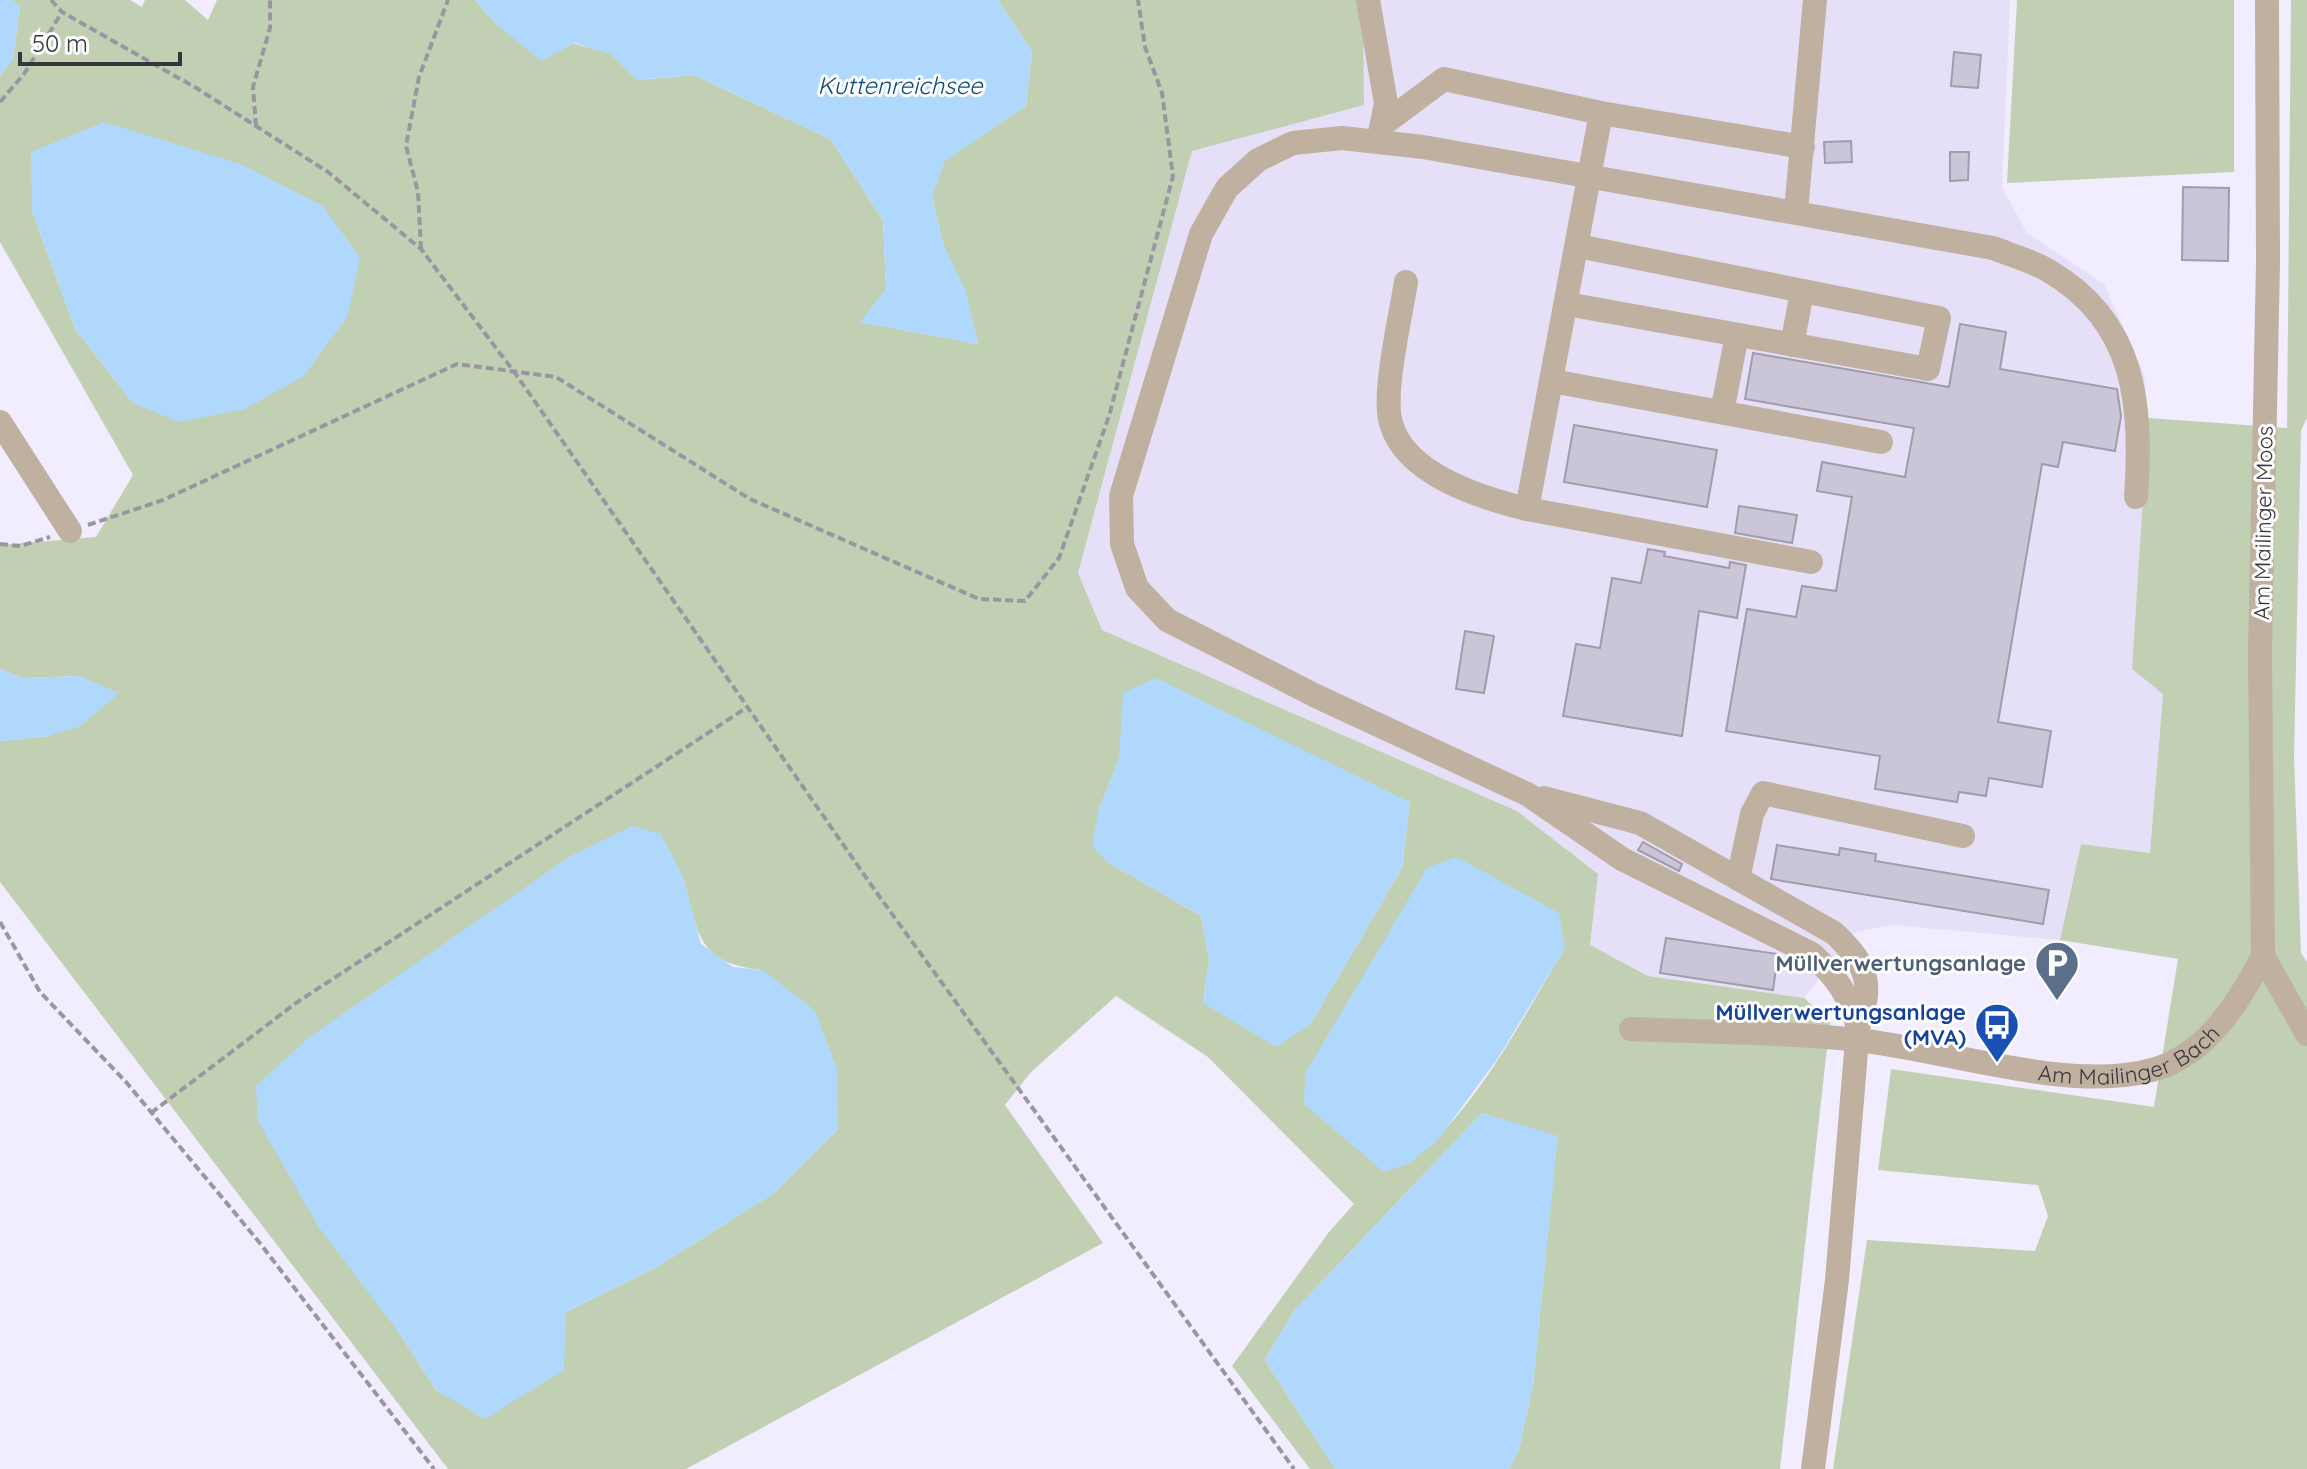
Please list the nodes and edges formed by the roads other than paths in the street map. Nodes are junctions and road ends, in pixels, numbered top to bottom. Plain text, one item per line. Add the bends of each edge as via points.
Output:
1 (1368, 0) edge
2 (1815, 0) edge
3 (2267, 0) edge
4 (1601, 113) junction
5 (1380, 133) junction
6 (1803, 147) junction
7 (1591, 177) junction
8 (1796, 211) junction
9 (1578, 246) junction
10 (1406, 282) dead end
11 (1802, 292) junction
12 (1567, 304) junction
13 (1737, 335) junction
14 (1792, 345) junction
15 (1552, 381) junction
16 (1722, 412) junction
17 (0, 422) edge
18 (1881, 442) dead end
19 (2136, 497) dead end
20 (1527, 509) junction
21 (70, 531) road end
22 (1811, 562) dead end
23 (1527, 794) junction
24 (1963, 836) dead end
25 (1738, 879) junction
26 (2263, 956) junction
27 (1631, 1029) dead end
28 (1858, 1034) junction
29 (2307, 1034) edge
30 (1813, 1469) edge

1 - 5 street via 1386,103
2 - 6 street
3 - 26 street, Am Mailinger Moos via 2260,654
4 - 5 street via 1444,79
4 - 6 street
4 - 7 street
5 - 7 street
5 - 23 street via 1293,143 1258,160 1227,188 1201,234 1121,496 1122,544 1137,588 1167,620
6 - 8 street
7 - 8 street
7 - 9 street
8 - 19 street via 1993,248 2048,270 2084,295 2107,323 2128,366 2138,409
9 - 11 street
9 - 12 street
10 - 20 street via 1390,423 1405,448 1430,471 1477,497
11 - 14 street
11 - 14 street via 1939,318 1928,369
12 - 13 street
12 - 15 street
13 - 14 street
13 - 16 street
15 - 16 street
15 - 20 street
16 - 18 street
17 - 21 street
20 - 22 street
23 - 25 street via 1640,823
23 - 28 street via 1622,859 1812,954 1850,997
24 - 25 street via 1763,793 1752,814
25 - 28 street via 1834,933 1854,951 1869,997
26 - 28 street, Am Mailinger Bach via 2239,1003 2201,1043 2155,1070 2101,1079
26 - 29 street, Am Mailinger Moos
27 - 28 street, Am Mailinger Bach
28 - 30 street via 1837,1280

